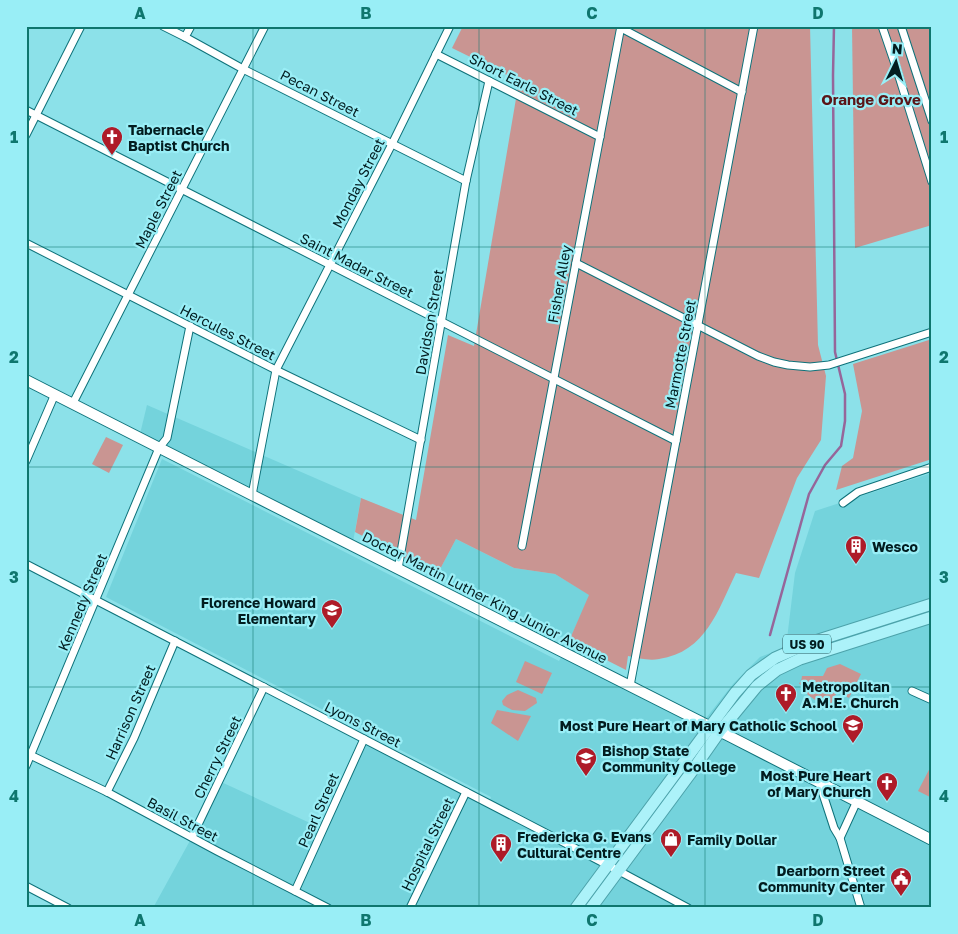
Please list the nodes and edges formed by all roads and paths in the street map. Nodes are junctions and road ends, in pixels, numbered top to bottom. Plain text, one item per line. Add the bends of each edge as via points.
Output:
1 (81, 26) edge
2 (163, 26) edge
3 (191, 26) edge
4 (265, 26) edge
5 (450, 26) edge
6 (754, 26) edge
7 (882, 26) edge
8 (901, 26) edge
9 (621, 27) edge
10 (185, 37) junction
11 (436, 54) junction
12 (243, 69) junction
13 (489, 81) junction
14 (742, 92) junction
15 (26, 110) edge
16 (36, 115) junction
17 (932, 121) edge
18 (26, 135) edge
19 (600, 137) junction
20 (392, 144) junction
21 (466, 181) junction
22 (932, 182) edge
23 (182, 190) junction
24 (26, 243) edge
25 (576, 263) junction
26 (329, 265) junction
27 (128, 295) junction
28 (442, 322) junction
29 (190, 326) junction
30 (698, 326) junction
31 (932, 332) edge
32 (276, 370) junction
33 (555, 379) junction
34 (26, 380) edge
35 (55, 394) junction
36 (73, 403) junction
37 (421, 440) junction
38 (676, 441) junction
39 (159, 448) junction
40 (26, 461) edge
41 (932, 467) edge
42 (252, 495) junction
43 (843, 503) dead end
44 (522, 546) dead end
45 (26, 564) edge
46 (398, 569) junction
47 (96, 600) junction
48 (932, 604) edge
49 (932, 617) edge
50 (176, 642) junction
51 (630, 686) junction
52 (264, 687) junction
53 (912, 691) dead end
54 (932, 700) edge
55 (715, 729) junction
56 (364, 739) junction
57 (29, 754) edge
58 (26, 766) edge
59 (819, 782) junction
60 (107, 792) junction
61 (466, 792) junction
62 (857, 801) junction
63 (192, 837) junction
64 (840, 838) junction
65 (932, 840) edge
66 (613, 868) junction
67 (26, 886) edge
68 (295, 891) junction
69 (313, 904) edge
70 (68, 908) edge
71 (328, 908) edge
72 (410, 908) edge
73 (576, 908) edge
74 (591, 908) edge
75 (688, 908) edge
76 (861, 908) edge

1 - 16 street
2 - 10 street, Pecan Street
3 - 10 street
4 - 12 street, Maple Street
5 - 11 street, Monday Street
6 - 14 street, Marmotte Street
7 - 22 street
8 - 17 street
9 - 14 street
9 - 19 street, Fisher Alley
10 - 12 street, Pecan Street
11 - 13 street, Short Earle Street
11 - 20 street, Monday Street
12 - 20 street, Pecan Street
12 - 23 street, Maple Street
13 - 19 street, Short Earle Street
13 - 21 street, Davidson Street
14 - 30 street, Marmotte Street
15 - 16 street, Saint Madar Street
16 - 18 street
16 - 23 street, Saint Madar Street
19 - 25 street, Fisher Alley
20 - 21 street, Pecan Street
20 - 26 street, Monday Street
21 - 28 street, Davidson Street
23 - 26 street, Saint Madar Street
23 - 27 street, Maple Street
24 - 27 street, Hercules Street
25 - 30 street
25 - 33 street, Fisher Alley
26 - 28 street, Saint Madar Street
26 - 32 street, Monday Street
27 - 29 street, Hercules Street
27 - 36 street, Maple Street
28 - 33 street, Saint Madar Street
28 - 37 street, Davidson Street
29 - 32 street, Hercules Street
29 - 39 street, Kennedy Street via 168,438
30 - 31 street via 774,362 810,367 844,361
30 - 38 street, Marmotte Street
32 - 37 street, Hercules Street
32 - 42 street, Monday Street
33 - 38 street, Saint Madar Street
33 - 44 street, Fisher Alley
34 - 35 main road, Doctor Martin Luther King Junior Avenue
35 - 36 main road, Doctor Martin Luther King Junior Avenue
35 - 40 street
36 - 39 main road, Doctor Martin Luther King Junior Avenue
37 - 46 street, Davidson Street
38 - 51 street, Marmotte Street
39 - 42 main road, Doctor Martin Luther King Junior Avenue
39 - 47 street, Kennedy Street
41 - 43 street via 858,492
42 - 46 main road, Doctor Martin Luther King Junior Avenue
45 - 47 street, Lyons Street
46 - 51 main road, Doctor Martin Luther King Junior Avenue
47 - 50 street, Lyons Street
47 - 57 street, Kennedy Street
48 - 55 main road, US 90 via 809,643 775,658 751,675 735,692
49 - 55 main road, US 90 via 800,659 777,670
50 - 52 street, Lyons Street
50 - 60 street, Harrison Street
51 - 55 main road, Doctor Martin Luther King Junior Avenue
52 - 56 street, Lyons Street
52 - 63 street, Cherry Street
53 - 54 street
55 - 59 main road, Doctor Martin Luther King Junior Avenue
55 - 66 main road, US 90 via 690,774
56 - 61 street, Lyons Street
56 - 68 street, Pearl Street
57 - 58 street, Kennedy Street
57 - 60 street, Basil Street
59 - 62 main road, Doctor Martin Luther King Junior Avenue
59 - 64 street
60 - 63 street, Basil Street
61 - 66 street, Lyons Street
61 - 72 street, Hospital Street
62 - 64 street
62 - 65 main road, Doctor Martin Luther King Junior Avenue
63 - 68 street, Basil Street
64 - 76 street
66 - 73 main road, US 90
66 - 74 main road, US 90
66 - 75 street, Lyons Street
67 - 70 street
68 - 69 street, Basil Street
69 - 71 street, Basil Street

